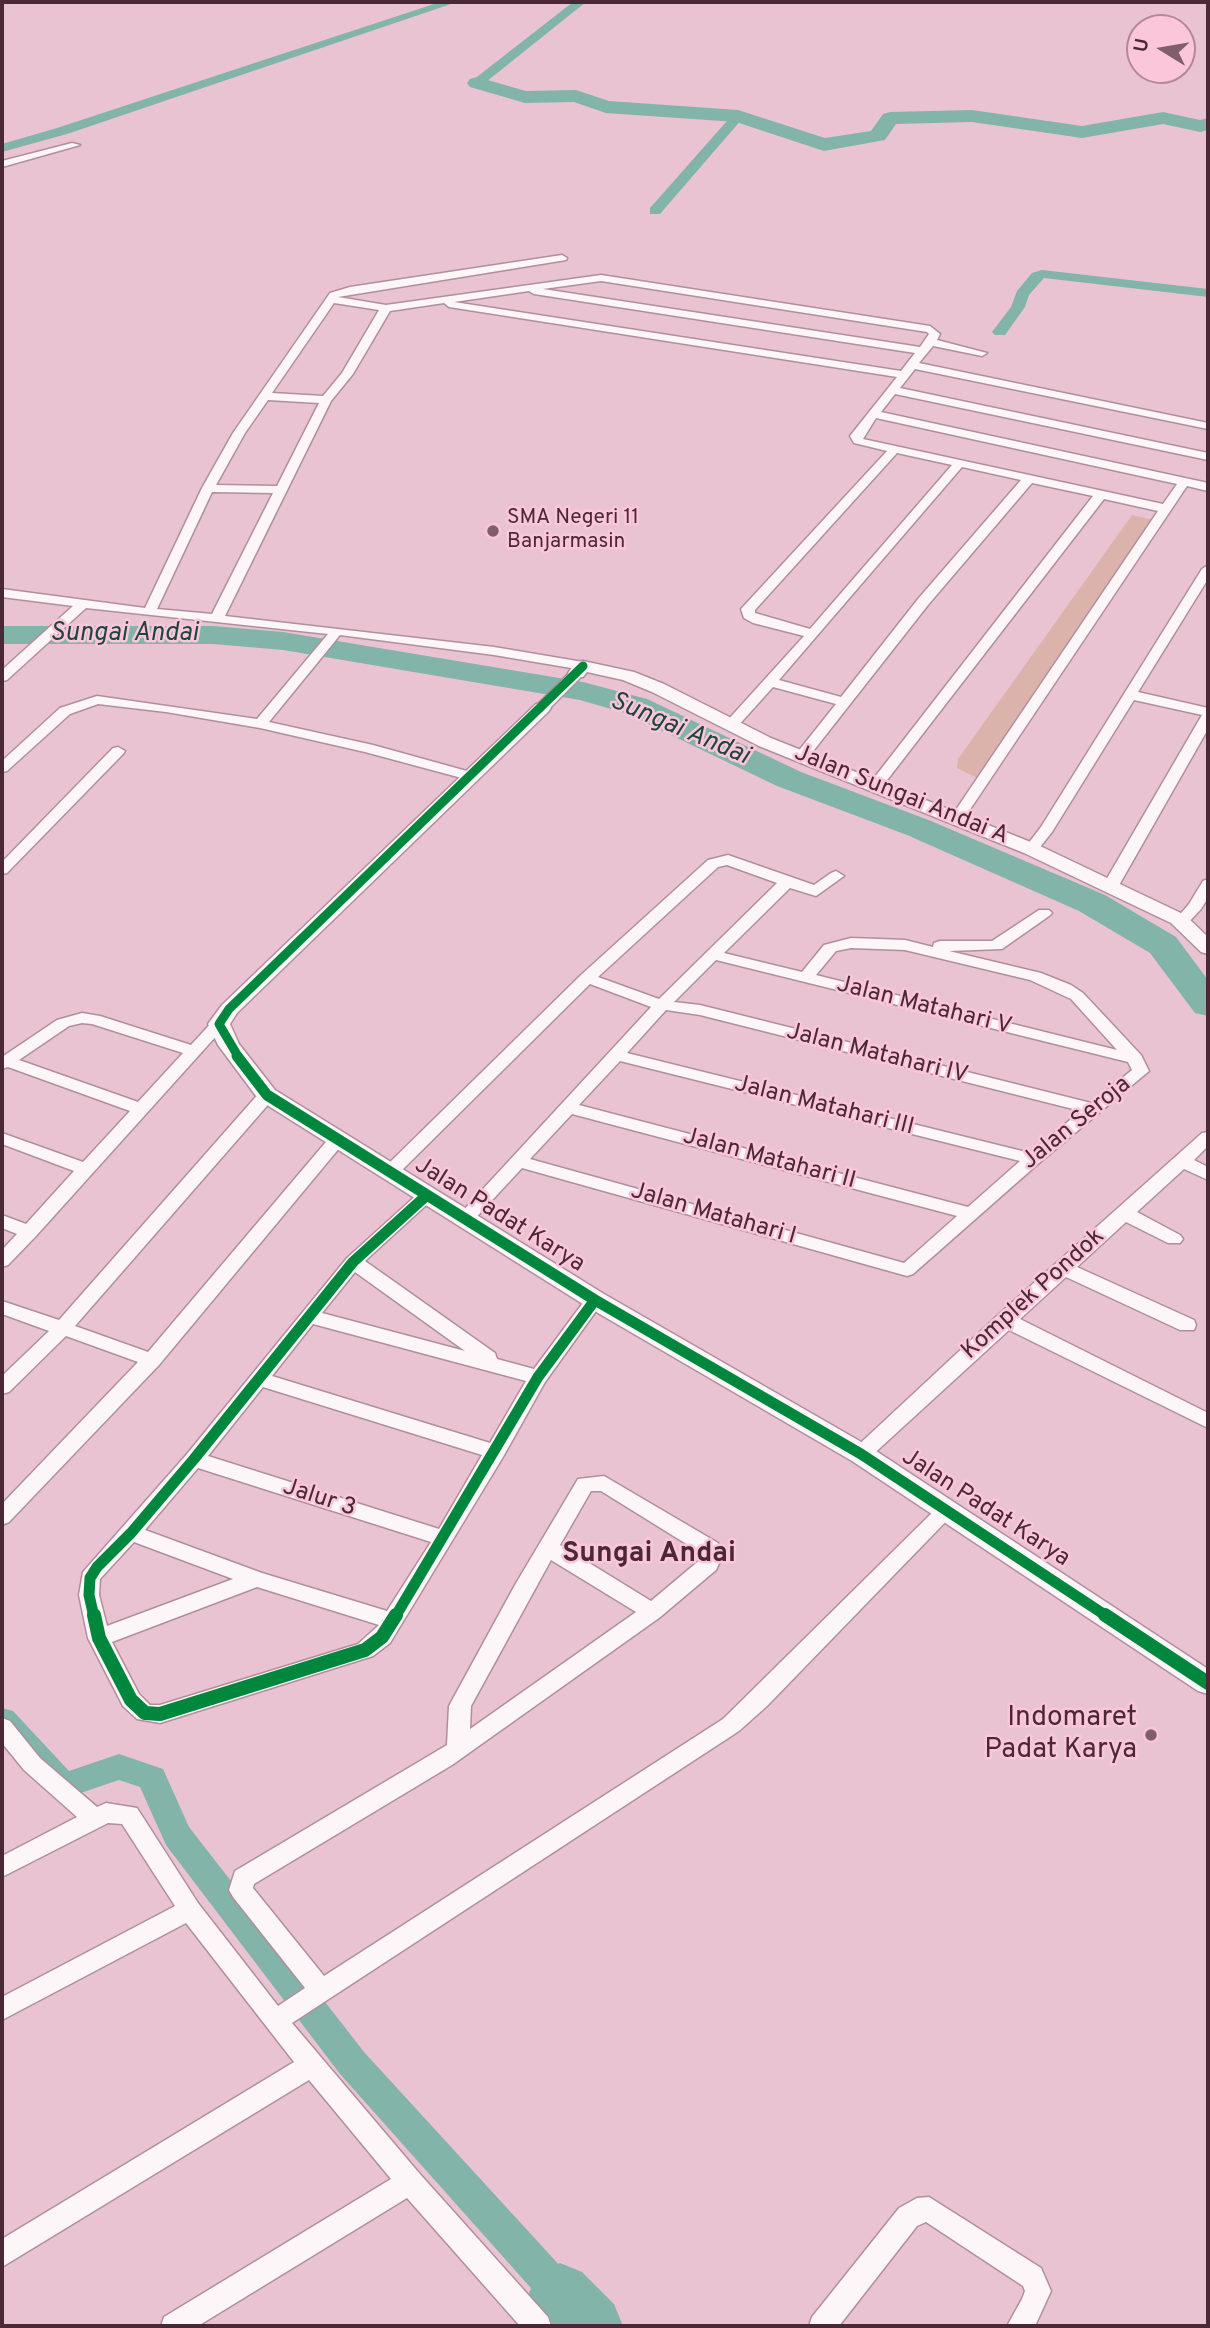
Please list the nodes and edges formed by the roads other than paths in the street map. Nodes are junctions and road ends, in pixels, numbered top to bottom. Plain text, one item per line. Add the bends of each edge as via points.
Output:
1 (75, 145) dead end
2 (2, 164) edge
3 (562, 258) dead end
4 (517, 289) junction
5 (330, 299) junction
6 (429, 301) junction
7 (386, 307) junction
8 (657, 312) junction
9 (637, 334) junction
10 (926, 347) junction
11 (982, 353) dead end
12 (909, 370) junction
13 (893, 390) junction
14 (265, 396) junction
15 (326, 400) junction
16 (873, 414) junction
17 (1208, 426) edge
18 (893, 451) junction
19 (1208, 457) edge
20 (958, 465) junction
21 (1028, 480) junction
22 (1184, 482) junction
23 (1208, 487) edge
24 (208, 488) junction
25 (281, 490) junction
26 (1100, 496) junction
27 (1167, 509) junction
28 (1208, 569) edge
29 (2, 593) edge
30 (83, 604) junction
31 (149, 612) junction
32 (217, 618) junction
33 (813, 635) junction
34 (334, 636) junction
35 (580, 670) junction
36 (2, 677) edge
37 (771, 682) junction
38 (1132, 695) junction
39 (845, 702) junction
40 (542, 708) joint
41 (1208, 714) edge
42 (260, 724) junction
43 (732, 724) junction
44 (118, 751) dead end
45 (802, 756) junction
46 (2, 768) edge
47 (468, 776) junction
48 (876, 785) junction
49 (957, 817) junction
50 (1031, 849) junction
51 (2, 870) edge
52 (836, 876) dead end
53 (787, 882) junction
54 (1208, 884) edge
55 (1110, 887) junction
56 (1044, 914) dead end
57 (1181, 922) junction
58 (905, 945) junction
59 (1208, 948) edge
60 (714, 955) junction
61 (587, 978) junction
62 (806, 978) junction
63 (662, 1005) junction
64 (219, 1024) junction
65 (192, 1051) junction
66 (616, 1055) junction
67 (1135, 1059) junction
68 (4, 1062) edge
69 (267, 1096) junction
70 (567, 1107) junction
71 (142, 1109) junction
72 (1092, 1110) junction
73 (1208, 1137) edge
74 (2, 1138) edge
75 (337, 1140) junction
76 (1033, 1159) junction
77 (519, 1161) junction
78 (1182, 1161) junction
79 (87, 1170) junction
80 (390, 1172) junction
81 (1208, 1174) edge
82 (427, 1195) junction
83 (1124, 1213) junction
84 (972, 1214) junction
85 (465, 1219) junction
86 (2, 1221) edge
87 (30, 1232) junction
88 (1174, 1239) dead end
89 (2, 1261) edge
90 (353, 1262) junction
91 (1063, 1268) junction
92 (906, 1269) joint
93 (595, 1300) junction
94 (2, 1307) edge
95 (308, 1316) junction
96 (1005, 1321) junction
97 (1187, 1325) dead end
98 (62, 1329) junction
99 (152, 1360) junction
100 (496, 1364) junction
101 (538, 1377) junction
102 (259, 1379) junction
103 (2, 1388) edge
104 (1208, 1421) edge
105 (496, 1452) junction
106 (861, 1454) junction
107 (194, 1460) junction
108 (948, 1509) junction
109 (2, 1517) edge
110 (131, 1533) junction
111 (444, 1538) junction
112 (548, 1548) junction
113 (256, 1579) junction
114 (652, 1612) junction
115 (394, 1621) junction
116 (99, 1638) junction
117 (1208, 1683) edge
118 (2, 1727) edge
119 (458, 1749) junction
120 (95, 1819) junction
121 (2, 1867) edge
122 (190, 1910) junction
123 (302, 2004) junction
124 (2, 2009) edge
125 (311, 2065) junction
126 (410, 2182) junction
127 (2, 2254) edge
128 (174, 2326) edge
129 (538, 2326) edge
130 (822, 2326) edge
131 (1020, 2326) edge

1 - 2 street
3 - 5 street via 349,290
4 - 6 street
4 - 8 street
4 - 10 street via 601,278 930,329 935,334
5 - 7 street
5 - 14 street
6 - 7 street
6 - 9 street
7 - 15 street via 347,374
8 - 9 street
8 - 10 street
9 - 12 street
10 - 11 street
10 - 12 street
12 - 13 street
12 - 17 street
13 - 16 street
13 - 19 street
14 - 15 street
14 - 24 street
15 - 25 street
16 - 18 street via 856,439
16 - 22 street
18 - 20 street
18 - 33 street via 748,609 758,620
20 - 21 street
20 - 33 street
21 - 26 street
21 - 39 street
22 - 23 street
22 - 27 street
24 - 25 street
24 - 31 street
25 - 32 street
26 - 27 street
26 - 48 street
27 - 49 street
28 - 38 street
29 - 30 street
30 - 31 street
30 - 36 street
31 - 32 street
32 - 34 street
33 - 37 street
34 - 35 street via 494,651
34 - 42 street
35 - 40 street
35 - 43 street, Jalan Sungai Andai A via 628,676
37 - 39 street
37 - 43 street
38 - 41 street
38 - 50 street
39 - 45 street
40 - 47 street
41 - 55 street
42 - 46 street via 122,702 86,702 65,710
42 - 47 street
43 - 45 street, Jalan Sungai Andai A
44 - 51 street
45 - 48 street, Jalan Sungai Andai A
47 - 64 street via 229,1009
48 - 49 street, Jalan Sungai Andai A
49 - 50 street, Jalan Sungai Andai A
50 - 55 street, Jalan Sungai Andai A
52 - 53 street via 816,891
53 - 60 street
53 - 61 street via 728,860 719,861
54 - 57 street
55 - 57 street, Jalan Sungai Andai A
56 - 58 street via 996,946
57 - 59 street, Jalan Sungai Andai A
58 - 62 street, Jalan Seroja via 835,945
58 - 67 street, Jalan Seroja via 1059,985 1077,996
60 - 62 street, Jalan Matahari V
60 - 63 street
61 - 63 street, Jalan Matahari IV
61 - 80 street
62 - 67 street, Jalan Matahari V
63 - 66 street
63 - 72 street, Jalan Matahari IV via 691,1008
64 - 65 street
64 - 69 street, Jalan Padat Karya
65 - 68 street via 82,1018 63,1023
65 - 71 street
66 - 70 street
66 - 76 street, Jalan Matahari III
67 - 72 street, Jalan Seroja via 1141,1071
68 - 71 street
69 - 75 street, Jalan Padat Karya
69 - 98 street
70 - 77 street
70 - 84 street, Jalan Matahari II
71 - 79 street
72 - 76 street, Jalan Seroja
73 - 78 street, Komplek Pondok
74 - 79 street
75 - 80 street, Jalan Padat Karya
75 - 99 street
76 - 84 street, Jalan Seroja
77 - 85 street
77 - 92 street, Jalan Matahari I
78 - 81 street
78 - 83 street, Komplek Pondok
79 - 87 street
80 - 82 street, Jalan Padat Karya
82 - 85 street, Jalan Padat Karya
82 - 90 street
83 - 88 street
83 - 91 street, Komplek Pondok
84 - 92 street, Jalan Seroja
85 - 93 street, Jalan Padat Karya
86 - 87 street
87 - 89 street
90 - 95 street
90 - 100 street
91 - 96 street, Komplek Pondok
91 - 97 street
93 - 101 street
93 - 106 street, Jalan Padat Karya
94 - 98 street
95 - 100 street
95 - 102 street
96 - 104 street
96 - 106 street, Komplek Pondok
98 - 99 street
98 - 103 street
99 - 109 street
100 - 101 street
101 - 105 street
102 - 105 street
102 - 107 street
105 - 111 street
106 - 108 street, Jalan Padat Karya
107 - 110 street
107 - 111 street, Jalur 3
108 - 117 street, Jalan Padat Karya
108 - 123 street via 731,1725
110 - 113 street
110 - 116 street via 90,1578 89,1595
111 - 115 street
112 - 114 street
112 - 114 street via 585,1484 595,1482 604,1483 711,1549 709,1564
112 - 119 street via 460,1706
113 - 115 street
113 - 116 street
114 - 119 street
115 - 116 street via 365,1650 160,1714 145,1713 131,1700
118 - 120 street via 32,1764
119 - 123 street via 243,1878 241,1890
120 - 121 street
120 - 122 street via 106,1812 129,1815
122 - 123 street
122 - 124 street
123 - 125 street
125 - 126 street
125 - 127 street
126 - 128 street
126 - 129 street
130 - 131 street via 908,2217 929,2209 1032,2277 1038,2291

